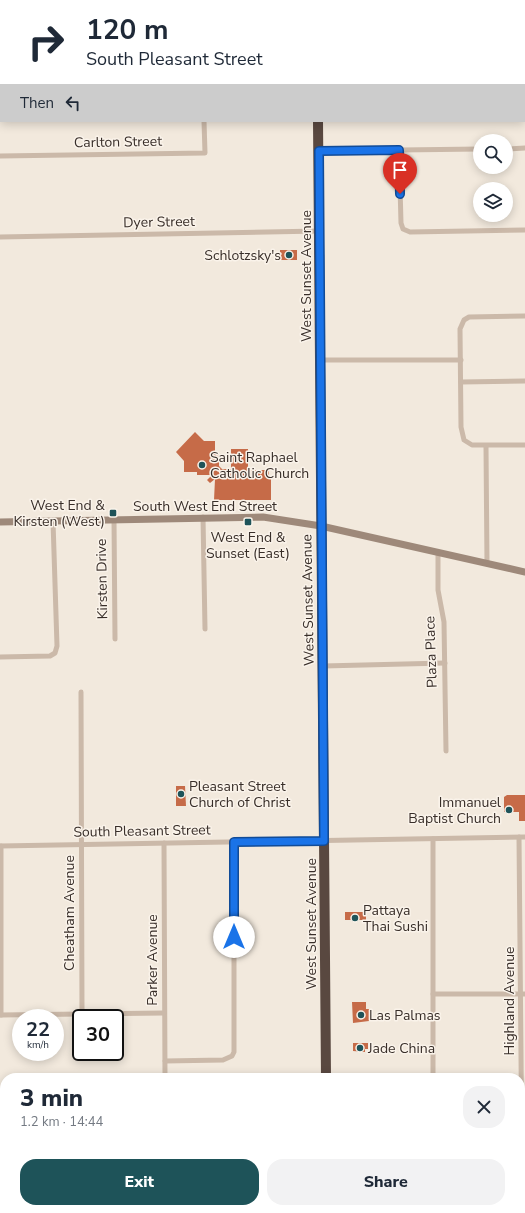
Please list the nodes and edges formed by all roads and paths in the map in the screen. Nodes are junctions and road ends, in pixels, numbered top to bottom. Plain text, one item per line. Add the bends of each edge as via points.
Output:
1 (204, 122) edge
2 (318, 122) edge
3 (525, 148) edge
4 (473, 149) edge
5 (513, 149) edge
6 (399, 150) junction
7 (319, 151) junction
8 (0, 156) edge
9 (525, 230) edge
10 (319, 231) junction
11 (0, 237) edge
12 (525, 316) edge
13 (320, 360) junction
14 (461, 360) junction
15 (525, 381) edge
16 (461, 382) junction
17 (525, 445) edge
18 (486, 446) junction
19 (203, 517) junction
20 (114, 519) junction
21 (53, 521) junction
22 (0, 522) edge
23 (321, 526) junction
24 (438, 553) junction
25 (487, 564) junction
26 (525, 572) edge
27 (205, 629) dead end
28 (115, 639) dead end
29 (0, 657) edge
30 (445, 663) junction
31 (323, 666) junction
32 (81, 692) dead end
33 (446, 751) dead end
34 (522, 837) edge
35 (433, 839) junction
36 (324, 841) junction
37 (234, 842) junction
38 (164, 843) junction
39 (81, 844) junction
40 (1, 846) edge
41 (523, 909) edge
42 (433, 994) junction
43 (523, 994) edge
44 (82, 1009) edge
45 (124, 1013) edge
46 (164, 1013) junction
47 (72, 1014) edge
48 (1, 1015) edge
49 (165, 1061) junction
50 (165, 1073) edge
51 (326, 1073) edge
52 (433, 1073) edge
53 (523, 1073) edge

1 - 8 street, Carlton Street via 204,153
2 - 7 highway, West Sunset Avenue
3 - 5 street
4 - 6 street
6 - 7 street
6 - 9 street via 400,223 403,229 410,232
7 - 10 highway, West Sunset Avenue
10 - 11 street, Dyer Street
10 - 13 highway, West Sunset Avenue
12 - 14 street via 468,317 461,324
13 - 14 street
13 - 23 highway, West Sunset Avenue
14 - 16 street
15 - 16 street
16 - 18 street via 462,435 468,444
17 - 18 street
18 - 25 street
19 - 20 street, South West End Street
19 - 23 street, South West End Street via 263,517
19 - 27 street
20 - 21 street, South West End Street
20 - 28 street, Kirsten Drive
21 - 22 street, South West End Street
21 - 29 street via 57,646 55,653 50,656
23 - 24 street, South West End Street
23 - 31 highway, West Sunset Avenue
24 - 25 street, South West End Street
24 - 30 street, Plaza Place via 438,590 444,622
25 - 26 street, South West End Street
30 - 31 street
30 - 33 street, Plaza Place
31 - 36 highway, West Sunset Avenue
32 - 39 street, Cheatham Avenue
34 - 35 street, South Pleasant Street
34 - 41 street, Highland Avenue
35 - 36 street, South Pleasant Street
35 - 42 street
36 - 37 street, South Pleasant Street
36 - 51 highway, West Sunset Avenue
37 - 38 street, South Pleasant Street
37 - 49 street via 235,1047 232,1056 223,1060
38 - 39 street, South Pleasant Street
38 - 46 street, Parker Avenue
39 - 40 street, South Pleasant Street
39 - 44 street, Cheatham Avenue
40 - 48 street
41 - 43 street, Highland Avenue
42 - 43 street
42 - 52 street
43 - 53 street, Highland Avenue
45 - 46 street
46 - 49 street, Parker Avenue
47 - 48 street
49 - 50 street, Parker Avenue

